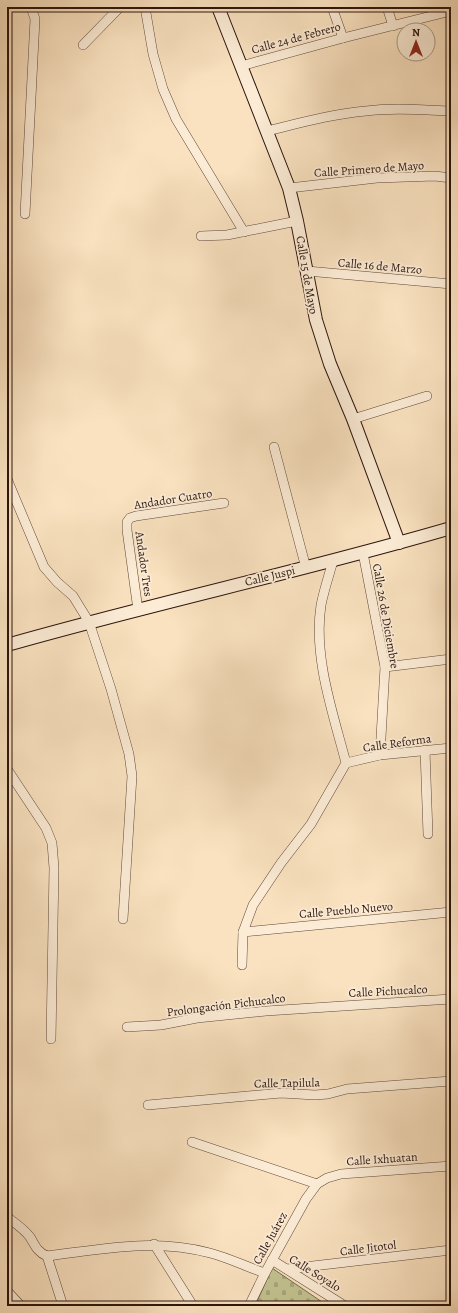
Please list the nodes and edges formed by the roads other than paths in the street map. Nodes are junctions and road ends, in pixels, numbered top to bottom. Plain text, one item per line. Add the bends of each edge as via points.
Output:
1 (31, 7) edge
2 (120, 7) edge
3 (145, 7) edge
4 (218, 7) edge
5 (332, 7) edge
6 (387, 7) edge
7 (451, 11) edge
8 (393, 26) junction
9 (343, 38) junction
10 (83, 45) dead end
11 (241, 66) junction
12 (451, 111) edge
13 (267, 131) junction
14 (451, 178) edge
15 (288, 188) junction
16 (25, 214) dead end
17 (297, 221) junction
18 (244, 232) junction
19 (201, 236) dead end
20 (307, 271) junction
21 (451, 284) edge
22 (427, 396) dead end
23 (353, 419) junction
24 (274, 447) dead end
25 (7, 479) edge
26 (224, 503) dead end
27 (127, 522) joint
28 (451, 528) edge
29 (399, 543) junction
30 (363, 553) junction
31 (333, 561) junction
32 (306, 568) junction
33 (138, 610) junction
34 (89, 622) junction
35 (7, 645) edge
36 (451, 659) edge
37 (385, 667) junction
38 (451, 748) edge
39 (425, 750) junction
40 (380, 755) junction
41 (346, 763) junction
42 (7, 769) edge
43 (428, 834) dead end
44 (451, 912) edge
45 (123, 919) dead end
46 (243, 932) junction
47 (242, 965) dead end
48 (451, 999) edge
49 (327, 1007) joint
50 (127, 1027) dead end
51 (51, 1039) dead end
52 (451, 1081) edge
53 (148, 1105) dead end
54 (192, 1142) dead end
55 (451, 1166) edge
56 (317, 1184) junction
57 (7, 1217) edge
58 (154, 1244) junction
59 (451, 1250) edge
60 (47, 1256) junction
61 (272, 1260) junction
62 (287, 1270) junction
63 (264, 1273) junction
64 (7, 1291) edge
65 (21, 1306) edge
66 (63, 1306) edge
67 (193, 1306) edge
68 (249, 1306) edge
69 (345, 1306) edge

1 - 16 street via 36,19
2 - 10 street
3 - 18 street via 153,54 163,89 176,119
4 - 11 street, Calle 15 de Mayo
5 - 9 street
6 - 8 street
7 - 8 street, Calle 24 de Febrero
8 - 9 street, Calle 24 de Febrero
9 - 11 street, Calle 24 de Febrero
11 - 13 street, Calle 15 de Mayo
12 - 13 street via 367,110 319,118
13 - 15 street, Calle 15 de Mayo
14 - 15 street, Calle Primero de Mayo via 378,178
15 - 17 street, Calle 15 de Mayo
17 - 18 street
17 - 20 street, Calle 15 de Mayo
18 - 19 street
20 - 21 street, Calle 16 de Marzo
20 - 23 street, Calle 15 de Mayo via 316,320 330,364
22 - 23 street
23 - 29 street, Calle 15 de Mayo
24 - 32 street
25 - 34 street via 44,567 73,596
26 - 27 street, Andador Cuatro via 136,516
27 - 33 street, Andador Tres
28 - 29 street, Calle Juspi
29 - 30 street, Calle Juspi
30 - 31 street, Calle Juspi
30 - 37 street, Calle 26 de Diciembre
31 - 32 street, Calle Juspi
31 - 41 street via 321,605 320,655
32 - 33 street, Calle Juspi
33 - 34 street, Calle Juspi
34 - 35 street, Calle Juspi
34 - 45 street via 111,689 132,776
36 - 37 street
37 - 40 street, Calle 26 de Diciembre
38 - 39 street, Calle Reforma
39 - 40 street, Calle Reforma
39 - 43 street
40 - 41 street, Calle Reforma
41 - 46 street via 311,824 253,905
42 - 51 street via 46,828 52,843 54,876
44 - 46 street, Calle Pueblo Nuevo
46 - 47 street
48 - 49 street, Calle Pichucalco
49 - 50 street, Prolongación Pichucalco via 205,1017 161,1025
52 - 53 street, Calle Tapilula via 347,1089 328,1094 281,1093
54 - 56 street
55 - 56 street, Calle Ixhuatan via 340,1174
56 - 61 street, Calle Juárez
57 - 60 street via 29,1236 40,1253
58 - 60 street
58 - 63 street via 211,1253
58 - 67 street
59 - 62 street, Calle Jitotol
60 - 66 street
61 - 62 street, Calle Soyalo
61 - 63 street, Calle Juárez
62 - 69 street, Calle Soyalo
63 - 68 street, Calle Juárez
64 - 65 street

